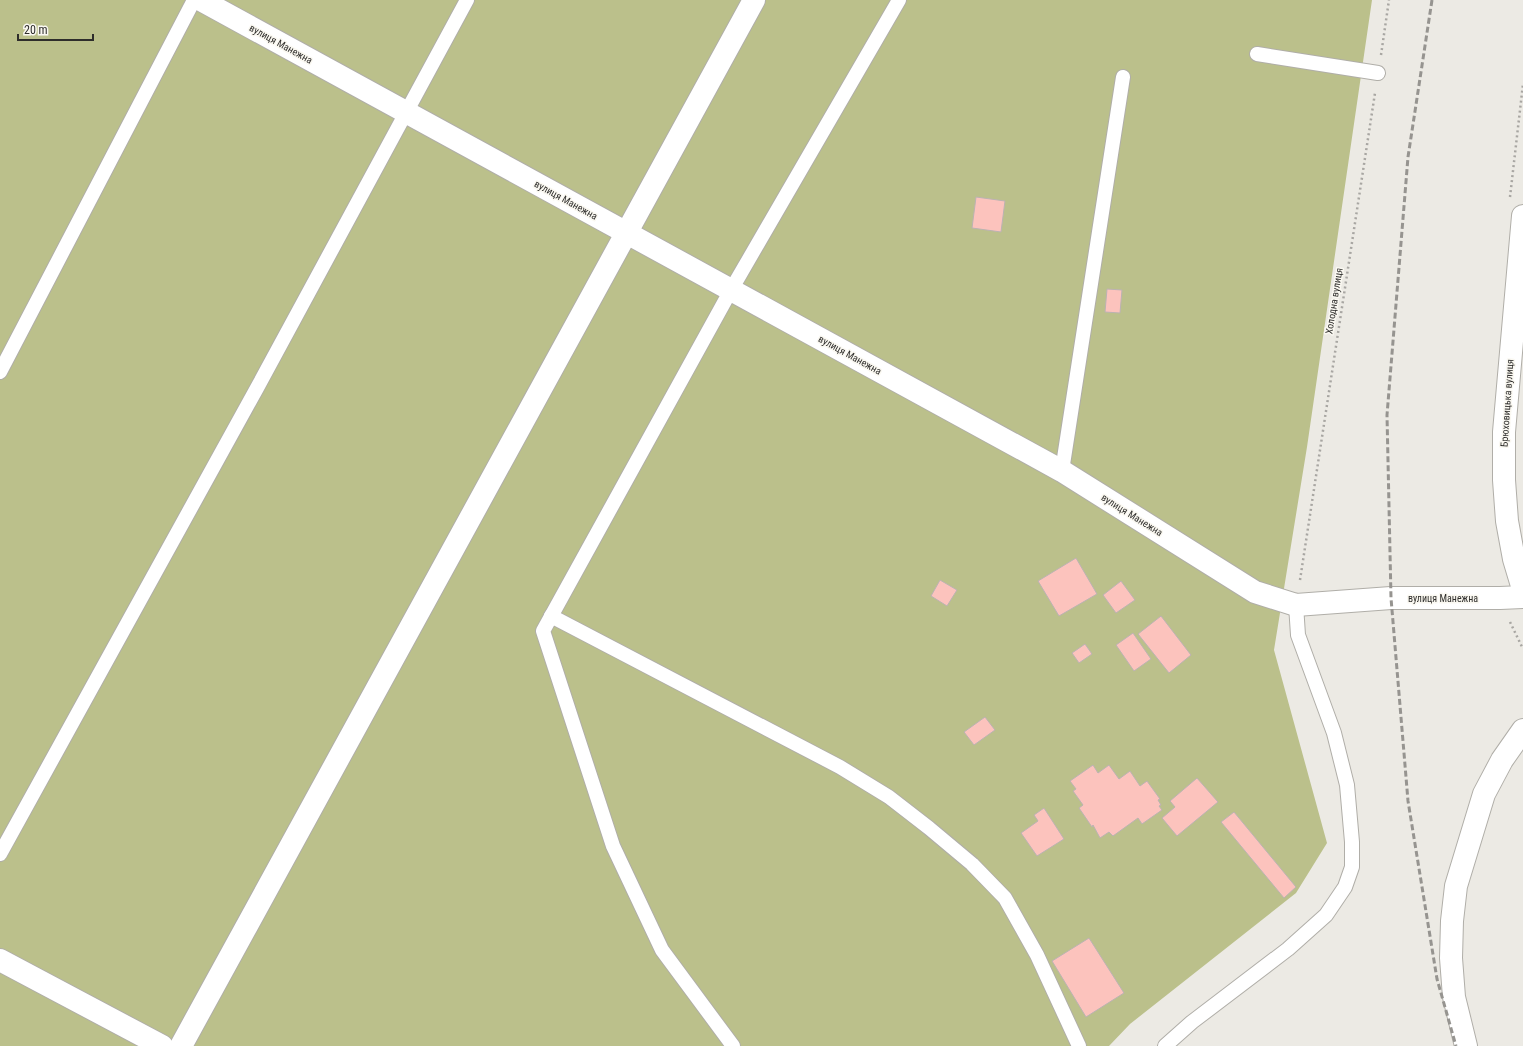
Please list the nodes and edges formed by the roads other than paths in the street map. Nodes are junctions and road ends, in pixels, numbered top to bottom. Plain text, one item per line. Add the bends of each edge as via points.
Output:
1 (194, 0) edge
2 (201, 0) edge
3 (467, 0) edge
4 (754, 0) edge
5 (899, 0) edge
6 (1257, 54) dead end
7 (1378, 73) road end
8 (1123, 77) dead end
9 (406, 112) junction
10 (1523, 216) edge
11 (627, 233) junction
12 (731, 290) junction
13 (0, 372) edge
14 (1062, 471) junction
15 (1523, 589) edge
16 (1523, 597) edge
17 (1296, 605) junction
18 (551, 616) junction
19 (1523, 730) edge
20 (0, 854) edge
21 (0, 960) edge
22 (162, 1046) edge
23 (181, 1046) edge
24 (733, 1046) edge
25 (1079, 1046) edge
26 (1165, 1046) edge
27 (1466, 1046) edge

1 - 13 lane
2 - 9 street, вулиця Манежна
3 - 9 lane
4 - 11 street
5 - 12 lane
6 - 7 lane
8 - 14 lane
9 - 11 street, вулиця Манежна
9 - 20 lane
10 - 15 street, Брюховицька вулиця via 1504,432 1504,480 1514,559
11 - 12 street, вулиця Манежна
11 - 23 street
12 - 14 street, вулиця Манежна
12 - 18 lane
14 - 17 street, вулиця Манежна via 1255,592
16 - 17 street, вулиця Манежна via 1391,598
17 - 26 lane via 1298,635 1334,733 1347,785 1352,866 1345,887 1326,915 1288,949 1192,1022
18 - 24 lane via 543,630 613,846 662,950
18 - 25 lane via 840,767 889,797 929,828 972,864 1005,898 1037,955
19 - 27 street via 1502,760 1484,794 1456,886 1451,958 1454,997
21 - 22 street

